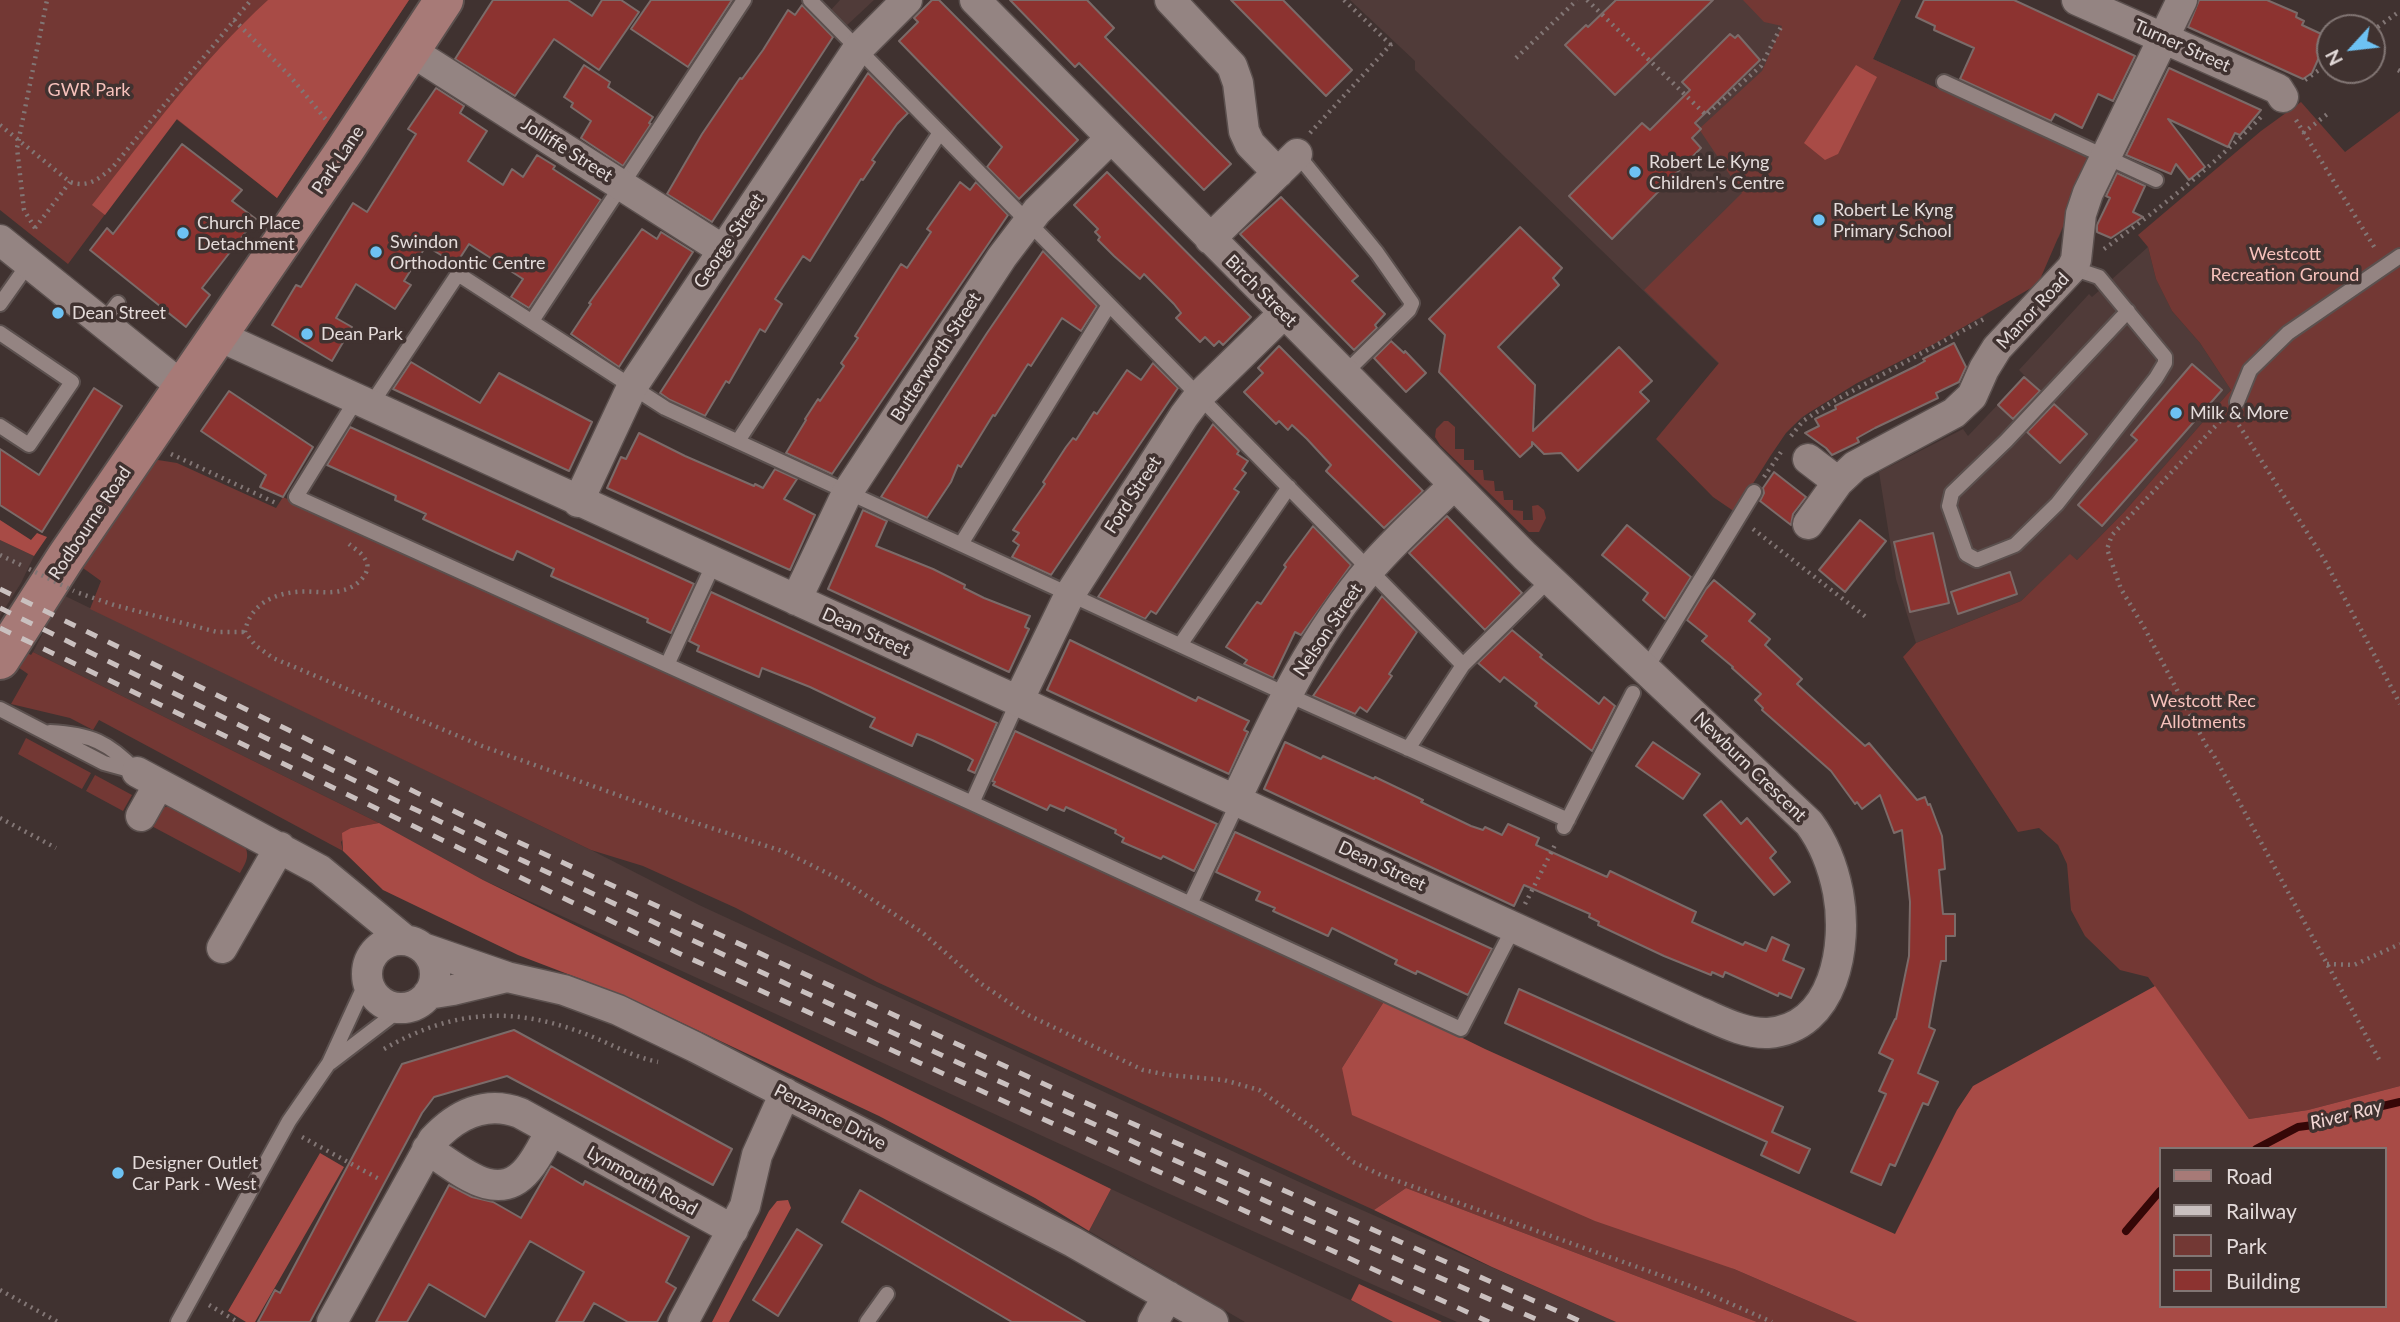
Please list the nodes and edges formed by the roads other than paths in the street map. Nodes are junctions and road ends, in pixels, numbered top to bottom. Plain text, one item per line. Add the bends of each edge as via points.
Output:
1 (443, 0) edge
2 (744, 0) edge
3 (810, 0) edge
4 (907, 0) edge
5 (975, 0) edge
6 (2077, 0) edge
7 (2182, 0) edge
8 (1185, 5) edge
9 (2162, 37) junction
10 (857, 50) junction
11 (411, 51) junction
12 (1944, 82) dead end
13 (2294, 89) road end
14 (939, 134) junction
15 (1111, 138) junction
16 (2105, 157) junction
17 (1287, 163) junction
18 (2156, 180) dead end
19 (622, 185) junction
20 (1027, 222) junction
21 (1210, 239) junction
22 (723, 250) junction
23 (15, 252) edge
24 (2400, 256) edge
25 (2072, 268) junction
26 (0, 304) edge
27 (1109, 305) junction
28 (2128, 311) junction
29 (1283, 314) junction
30 (532, 321) junction
31 (0, 333) edge
32 (219, 336) junction
33 (1343, 374) junction
34 (632, 387) junction
35 (184, 388) junction
36 (1199, 396) junction
37 (2237, 402) dead end
38 (363, 403) junction
39 (0, 426) edge
40 (738, 441) junction
41 (1793, 449) road end
42 (1838, 482) junction
43 (1454, 485) junction
44 (1289, 487) junction
45 (847, 492) junction
46 (1754, 492) road end
47 (578, 502) junction
48 (1808, 524) dead end
49 (961, 544) junction
50 (714, 563) junction
51 (1370, 569) junction
52 (1549, 579) junction
53 (1070, 594) junction
54 (796, 600) junction
55 (1180, 645) junction
56 (0, 660) edge
57 (667, 664) junction
58 (1462, 666) junction
59 (1639, 681) junction
60 (1286, 694) junction
61 (1018, 701) junction
62 (6, 712) edge
63 (1408, 749) junction
64 (148, 778) junction
65 (1237, 800) junction
66 (972, 803) junction
67 (141, 816) dead end
68 (279, 847) junction
69 (355, 900) junction
70 (1190, 904) junction
71 (1514, 927) junction
72 (414, 944) junction
73 (222, 948) dead end
74 (368, 974) junction
75 (507, 977) junction
76 (428, 994) junction
77 (402, 1007) junction
78 (329, 1063) junction
79 (785, 1093) junction
80 (551, 1130) junction
81 (427, 1149) junction
82 (733, 1230) junction
83 (887, 1294) dead end
84 (1190, 1312) edge
85 (178, 1322) edge
86 (332, 1322) edge
87 (683, 1322) edge
88 (867, 1322) edge
89 (1153, 1322) edge

1 - 11 main road, Park Lane
2 - 19 lane
3 - 10 lane
4 - 10 street, George Street
5 - 15 street, Birch Street
6 - 9 street, Turner Street
7 - 9 street, Manor Road
8 - 17 street via 1232,66 1250,144
9 - 13 street, Turner Street via 2278,89
9 - 16 street, Manor Road
10 - 14 lane
10 - 22 street, George Street
11 - 19 street, Jolliffe Street
11 - 32 main road, Park Lane
12 - 16 lane
14 - 20 lane
14 - 40 lane
15 - 20 street, Butterworth Street
15 - 21 street, Birch Street
16 - 18 lane
16 - 25 street, Manor Road via 2081,214
17 - 21 street
17 - 33 lane via 1377,253 1412,303
19 - 22 street, Jolliffe Street
19 - 30 lane
20 - 27 lane
20 - 45 street, Butterworth Street
21 - 29 street, Birch Street
22 - 34 street, George Street
23 - 26 lane
23 - 35 street via 110,313
24 - 37 lane via 2288,333 2250,370
25 - 28 lane via 2099,277
25 - 42 street, Manor Road via 1997,348 1972,396 1954,413 1854,466
27 - 36 lane
27 - 49 lane
28 - 28 lane via 1952,493 1950,506 1966,554 1977,560 2015,545 2057,504 2156,378 2165,357
29 - 33 street, Birch Street
29 - 36 street, Ford Street
30 - 34 lane
30 - 38 lane via 458,274
31 - 39 lane via 72,382 29,446
32 - 35 main road, Park Lane
32 - 38 street, Dean Street
33 - 43 street, Birch Street
34 - 40 lane via 665,408
34 - 47 street, George Street
35 - 56 main road, Rodbourne Road
36 - 44 lane
36 - 53 street, Ford Street
38 - 47 street, Dean Street
38 - 57 lane via 296,496
40 - 45 lane
41 - 42 street
42 - 48 street, Manor Road
43 - 51 street, Nelson Street
43 - 52 street, Birch Street
44 - 51 lane
44 - 55 lane
45 - 49 lane
45 - 54 street, Butterworth Street
46 - 59 lane
47 - 50 street, Dean Street
49 - 53 lane
50 - 54 street, Dean Street
50 - 57 lane
51 - 58 lane
51 - 60 street, Nelson Street
52 - 58 lane
52 - 59 street, Newburn Crescent
53 - 55 lane
53 - 61 street, Ford Street
54 - 61 street, Dean Street
55 - 60 lane
57 - 66 lane
58 - 63 lane
59 - 63 lane via 1566,824
59 - 71 street, Newburn Crescent via 1797,810 1816,833 1832,868 1841,915 1838,954 1825,996 1796,1026 1754,1032 1697,1011
60 - 63 lane
60 - 65 street, Nelson Street
61 - 65 street, Dean Street
61 - 66 lane
62 - 64 lane via 104,763
64 - 67 street
64 - 68 street
65 - 70 lane
65 - 71 street, Dean Street
66 - 70 lane
68 - 69 street via 320,870
68 - 73 street
69 - 72 street
69 - 74 street
70 - 71 lane via 1461,1029
72 - 74 street, Penzance Drive via 393,941 380,948
72 - 75 street
72 - 76 street via 432,960 434,981
74 - 77 street via 379,999
74 - 78 lane, Penzance Drive
75 - 76 street, Penzance Drive
75 - 79 street, Penzance Drive via 564,990 618,1010
76 - 77 street, Penzance Drive via 414,1005
77 - 78 lane, Penzance Drive
78 - 85 lane, Penzance Drive via 285,1129
79 - 82 street via 757,1155 748,1197
79 - 84 street, Penzance Drive via 1073,1242
80 - 81 street, Lynmouth Road via 510,1109 479,1109 449,1124
80 - 81 street via 528,1169 513,1182 499,1186 485,1184
80 - 82 street, Lynmouth Road
81 - 86 street, Lynmouth Road
82 - 87 street
83 - 88 lane
84 - 89 street

